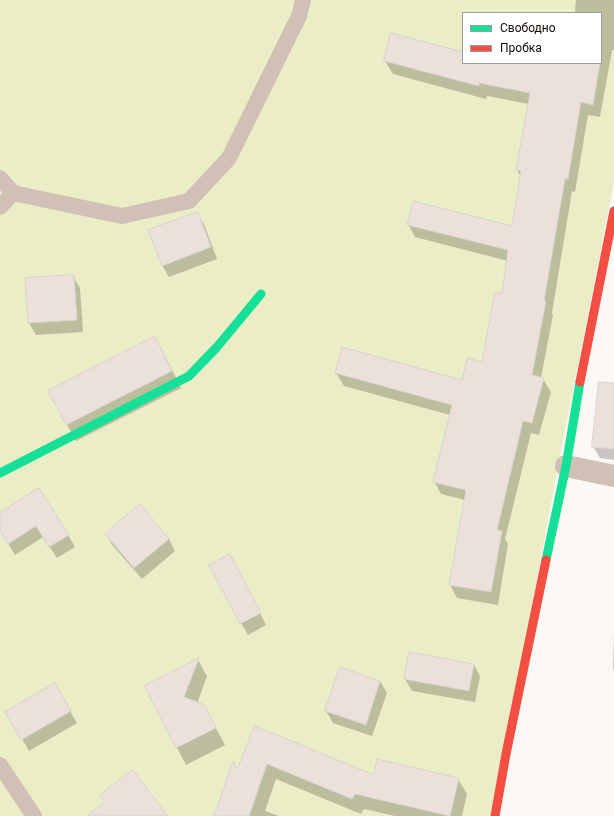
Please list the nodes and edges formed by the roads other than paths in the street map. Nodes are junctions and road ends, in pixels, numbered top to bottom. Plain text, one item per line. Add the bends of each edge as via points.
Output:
1 (303, 0) edge
2 (0, 178) edge
3 (12, 193) junction
4 (0, 207) edge
5 (614, 211) edge
6 (261, 294) dead end
7 (566, 466) junction
8 (0, 473) edge
9 (614, 476) edge
10 (0, 765) edge
11 (34, 816) edge
12 (495, 816) edge

1 - 3 lane via 299,16 229,158 189,201 122,216
2 - 3 lane
3 - 4 lane
5 - 7 street
6 - 8 street via 189,376
7 - 9 street
7 - 12 street
10 - 11 lane

